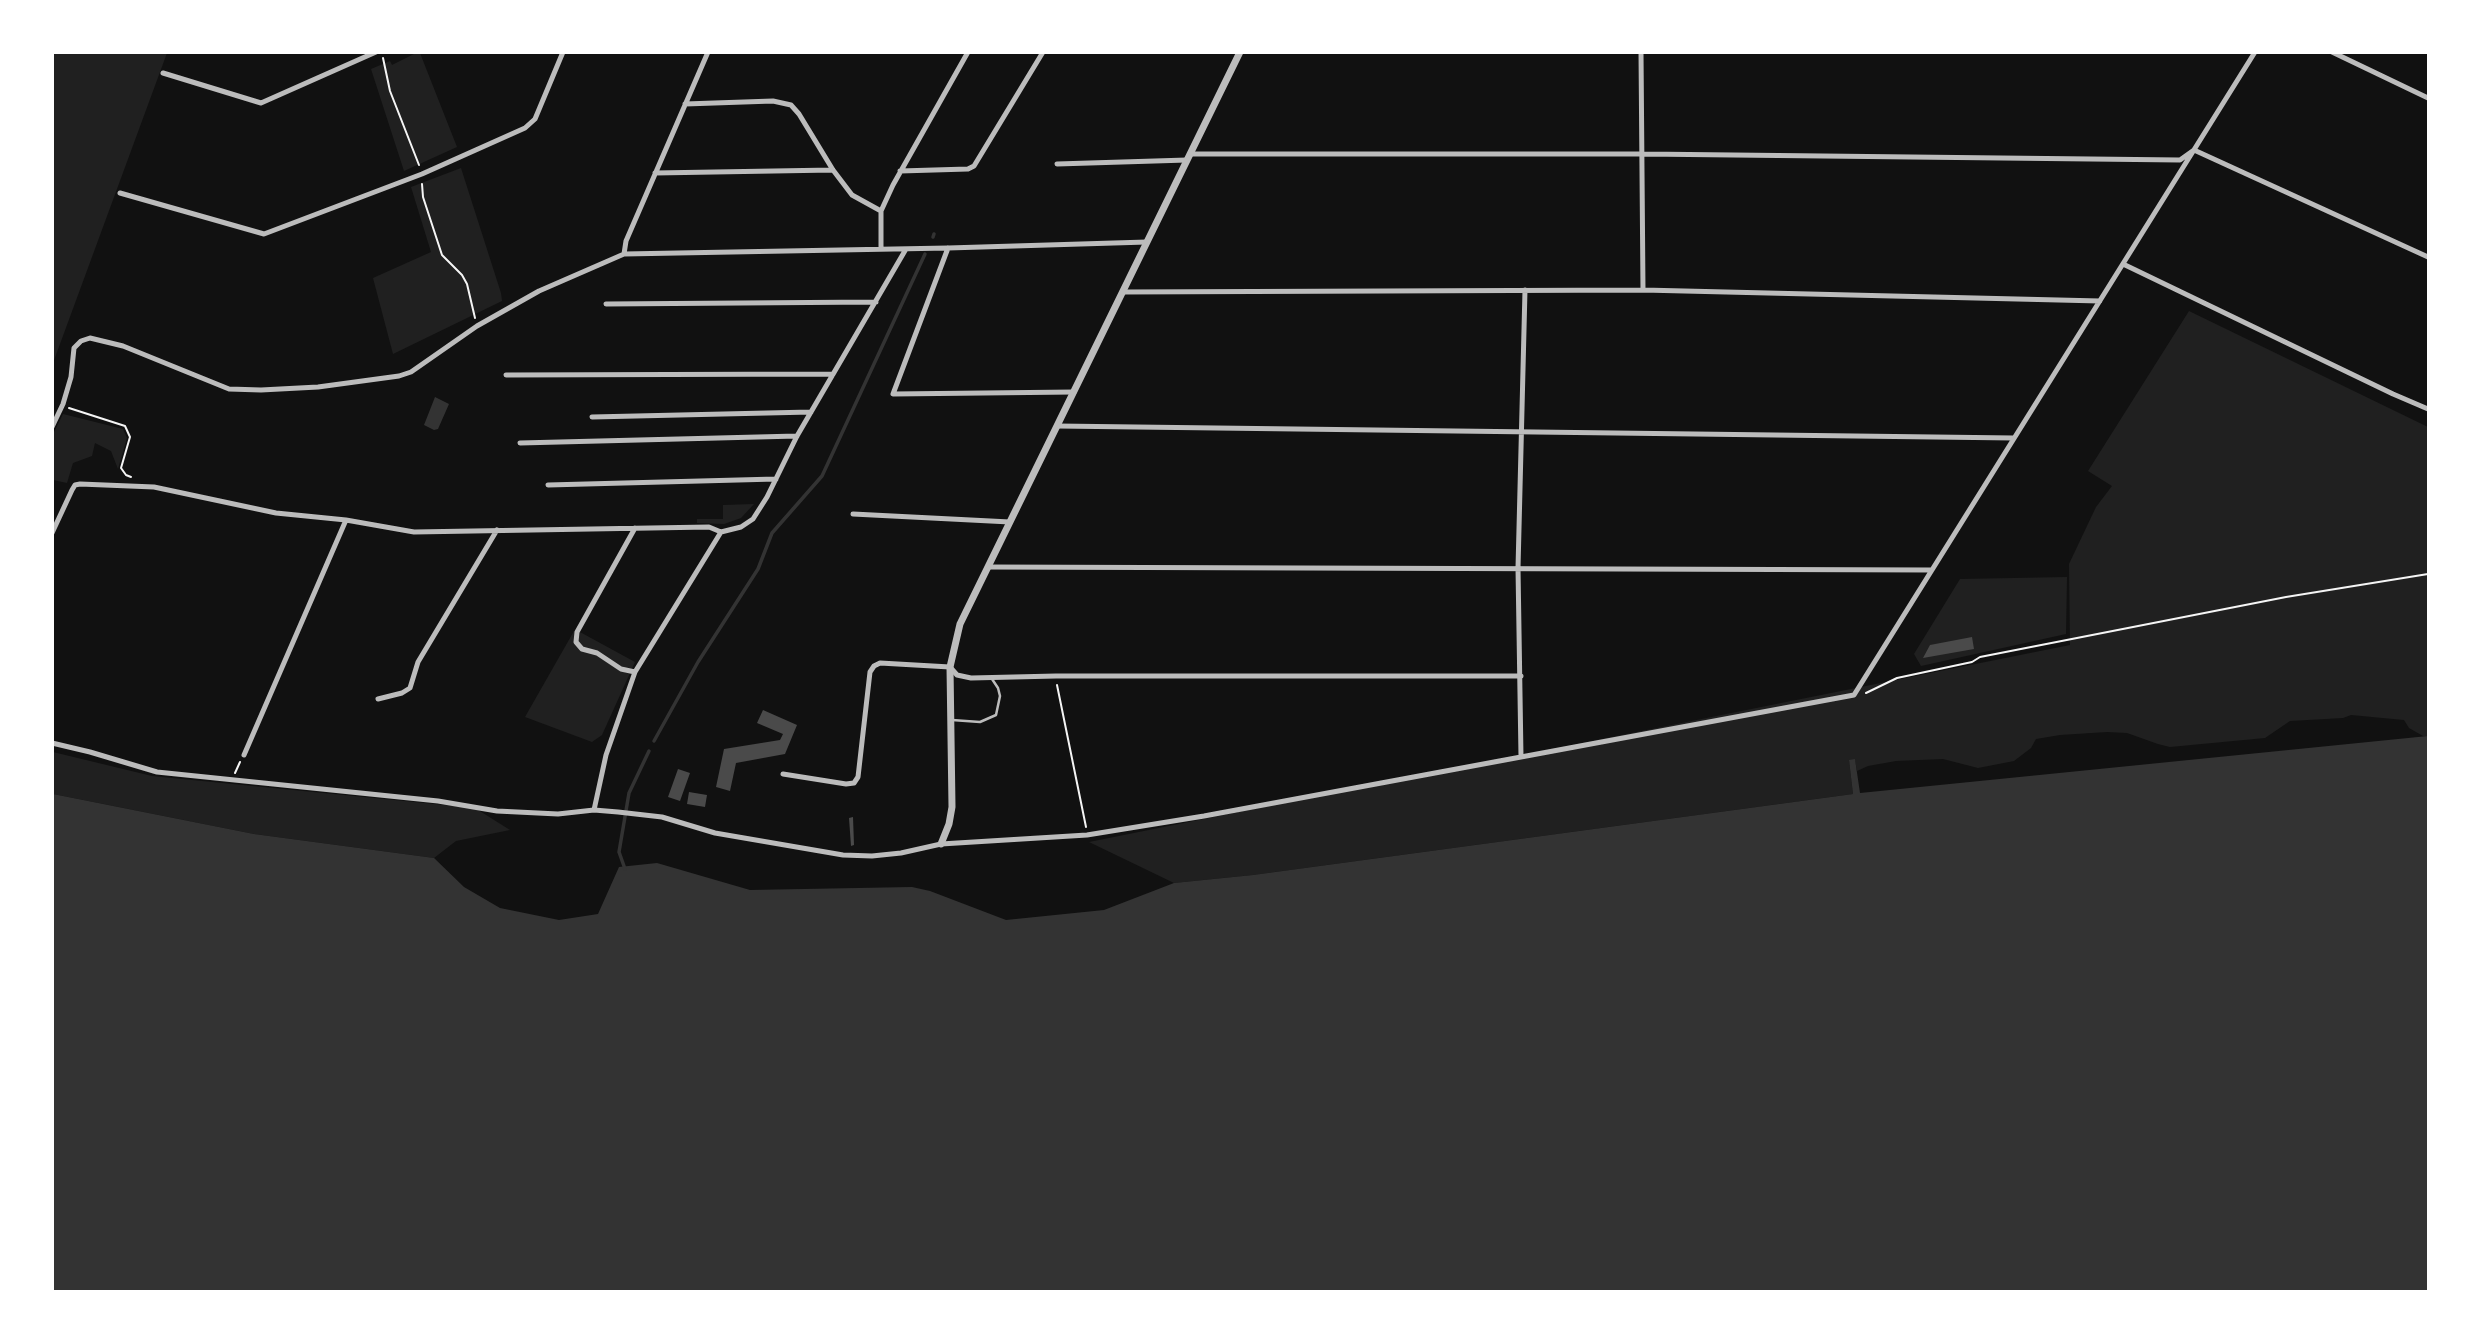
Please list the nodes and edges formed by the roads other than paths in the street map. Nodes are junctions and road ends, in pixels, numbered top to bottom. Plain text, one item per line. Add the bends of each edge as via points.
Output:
1 (378, 52) edge
2 (563, 52) edge
3 (708, 52) edge
4 (968, 52) edge
5 (1043, 52) edge
6 (1240, 52) edge
7 (1641, 52) edge
8 (2255, 52) edge
9 (2332, 52) edge
10 (163, 73) dead end
11 (2428, 98) edge
12 (685, 104) junction
13 (2194, 150) junction
14 (1644, 154) junction
15 (1189, 157) junction
16 (1057, 164) dead end
17 (833, 170) junction
18 (901, 171) junction
19 (655, 173) junction
20 (120, 193) dead end
21 (881, 211) junction
22 (1147, 242) junction
23 (881, 248) junction
24 (948, 248) junction
25 (906, 249) junction
26 (624, 254) junction
27 (2428, 257) edge
28 (2123, 264) junction
29 (1525, 290) junction
30 (1643, 290) junction
31 (1123, 292) junction
32 (2100, 301) junction
33 (876, 302) junction
34 (606, 304) dead end
35 (833, 374) junction
36 (506, 375) dead end
37 (1074, 392) junction
38 (2428, 408) edge
39 (811, 412) junction
40 (592, 417) dead end
41 (1057, 426) junction
42 (52, 427) edge
43 (1520, 430) junction
44 (797, 436) junction
45 (2014, 438) junction
46 (520, 443) dead end
47 (776, 479) junction
48 (548, 485) dead end
49 (853, 514) dead end
50 (346, 520) junction
51 (1010, 522) junction
52 (635, 528) junction
53 (497, 530) junction
54 (721, 531) junction
55 (52, 533) edge
56 (988, 566) junction
57 (1518, 568) junction
58 (1932, 570) junction
59 (950, 667) junction
60 (635, 672) junction
61 (1521, 676) junction
62 (991, 679) junction
63 (378, 699) dead end
64 (952, 720) junction
65 (52, 743) edge
66 (244, 755) road end
67 (1521, 757) junction
68 (783, 775) dead end
69 (594, 810) junction
70 (941, 844) junction

1 - 10 street via 261,103
2 - 20 street via 535,118 525,128 422,174 264,234
3 - 12 street
4 - 18 street
5 - 18 street via 974,166
6 - 15 street
7 - 14 street
8 - 13 street
9 - 11 street
12 - 17 street via 773,101 791,106
12 - 19 street
13 - 14 street via 2180,160
13 - 27 street
13 - 28 street
14 - 15 street
14 - 30 street
15 - 16 street
15 - 22 street
17 - 19 street
17 - 21 street via 852,195
18 - 21 street
19 - 26 street
21 - 23 street
22 - 24 street
22 - 31 street
23 - 25 street
23 - 26 street
24 - 25 street
24 - 37 street via 893,394
25 - 33 street
26 - 42 street via 560,281 477,326 425,364 399,376 318,387 229,389 124,346 90,338 74,348 71,377
28 - 32 street
28 - 38 street
29 - 30 street
29 - 31 street
29 - 43 street
30 - 32 street
31 - 37 street
32 - 45 street
33 - 34 street
33 - 35 street
35 - 36 street
35 - 39 street
37 - 41 street
39 - 40 street
39 - 44 street
41 - 43 street
41 - 51 street
43 - 45 street
43 - 57 street
44 - 46 street
44 - 47 street
45 - 58 street
47 - 48 street
47 - 54 street via 753,519
49 - 51 street
50 - 53 street via 415,532
50 - 55 street via 276,513 154,487 80,484 72,490
50 - 66 street
51 - 56 street
52 - 53 street
52 - 54 street via 709,527
52 - 60 street via 577,632 576,642 621,669
53 - 63 street via 418,662 410,688
54 - 60 street
56 - 57 street
56 - 59 street via 960,624
57 - 58 street
57 - 61 street
58 - 67 street via 1854,695
59 - 62 street via 957,675
59 - 64 street
59 - 68 street via 874,666 854,783
60 - 69 street via 610,742
61 - 62 street
61 - 67 street
62 - 64 lane via 1000,696 996,715 980,722
64 - 70 street via 952,807
65 - 69 street via 157,772 496,811 558,814
67 - 70 street via 1087,835
69 - 70 street via 662,817 715,833 843,855 901,853

